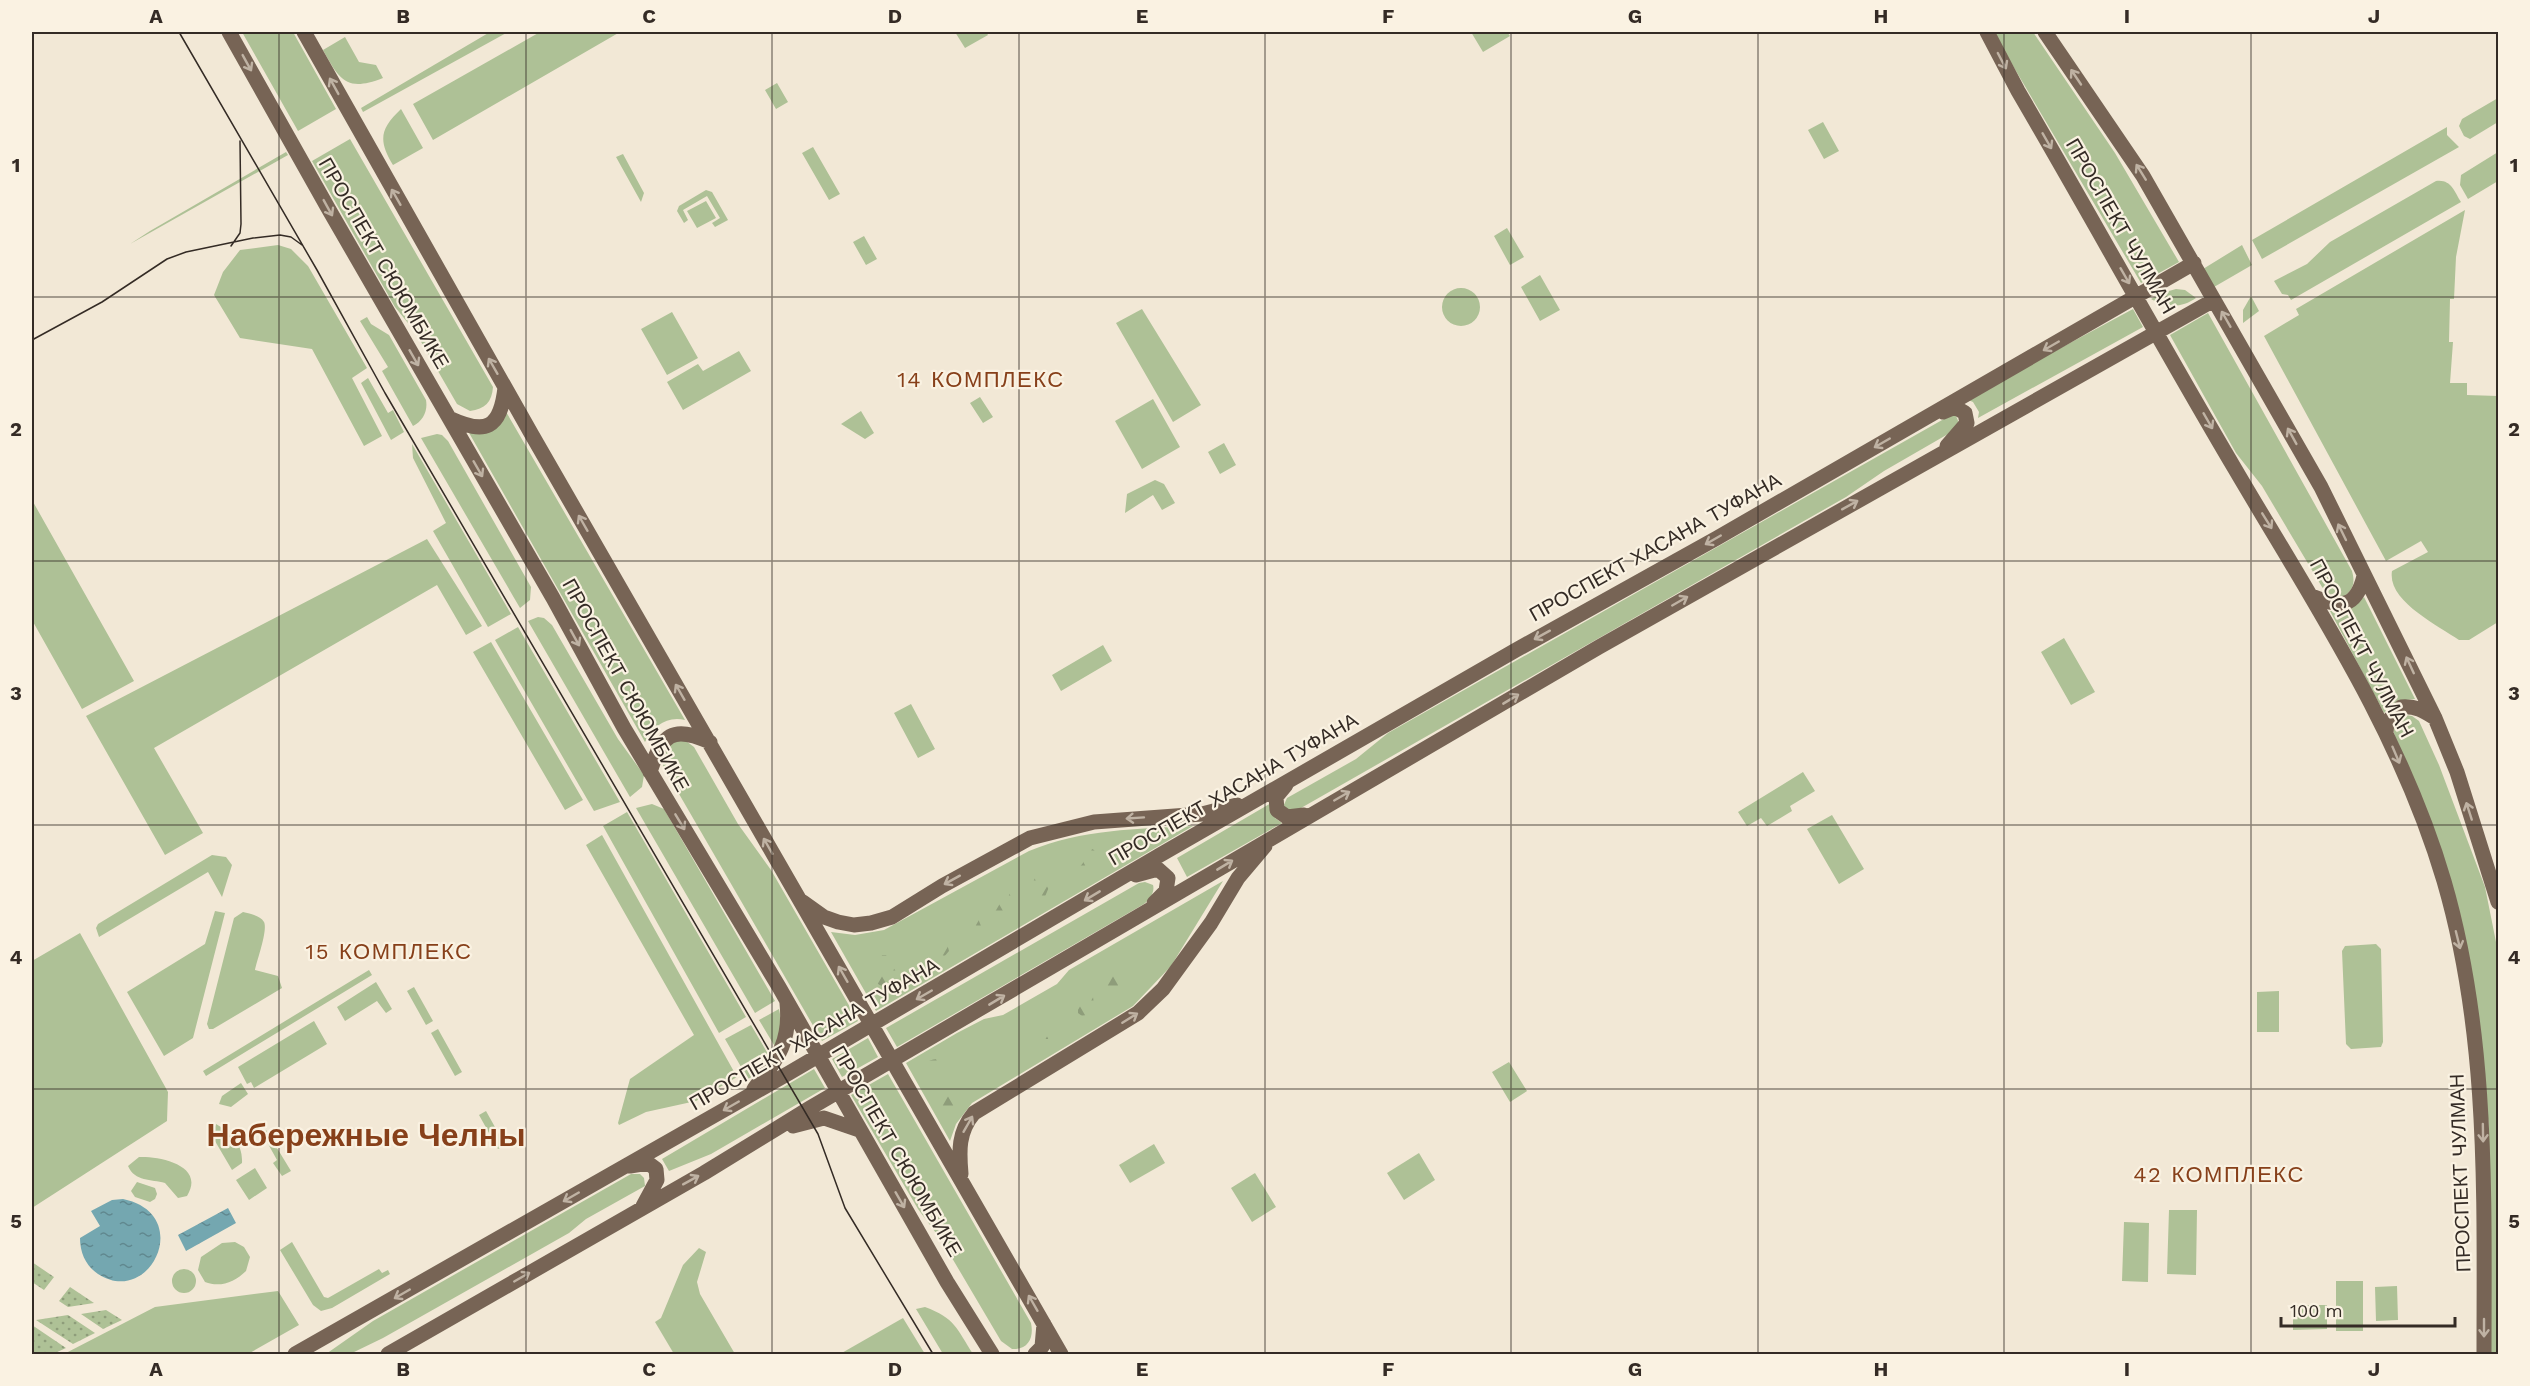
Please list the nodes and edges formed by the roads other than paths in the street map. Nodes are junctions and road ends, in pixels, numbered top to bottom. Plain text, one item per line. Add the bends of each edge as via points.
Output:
1 (230, 32) edge
2 (304, 32) edge
3 (1986, 32) edge
4 (2045, 32) edge
5 (2194, 263) junction
6 (2138, 297) junction
7 (2214, 300) junction
8 (2157, 332) junction
9 (505, 388) junction
10 (449, 418) junction
11 (1920, 420) junction
12 (1939, 455) junction
13 (2364, 576) junction
14 (2314, 597) junction
15 (2435, 718) junction
16 (2386, 733) junction
17 (710, 742) junction
18 (650, 772) junction
19 (1292, 779) junction
20 (1254, 801) junction
21 (1311, 814) junction
22 (1274, 836) junction
23 (1121, 878) junction
24 (797, 897) junction
25 (2499, 902) edge
26 (1144, 914) junction
27 (786, 1000) junction
28 (872, 1025) junction
29 (818, 1056) junction
30 (892, 1061) junction
31 (839, 1092) junction
32 (751, 1094) junction
33 (859, 1130) junction
34 (773, 1132) junction
35 (622, 1168) junction
36 (962, 1180) junction
37 (644, 1206) junction
38 (1044, 1324) junction
39 (295, 1354) edge
40 (388, 1354) edge
41 (992, 1354) edge
42 (1035, 1354) edge
43 (1061, 1354) edge
44 (2484, 1354) edge

1 -> 10 main road, ПРОСПЕКТ СЮЮМБИКЕ
9 -> 2 main road, ПРОСПЕКТ СЮЮМБИКЕ
3 -> 6 main road, ПРОСПЕКТ ЧУЛМАН
5 -> 4 main road, ПРОСПЕКТ ЧУЛМАН via 2143,176
5 - 6 main road, ПРОСПЕКТ ХАСАНА ТУФАНА
5 - 7 main road, ПРОСПЕКТ ЧУЛМАН
6 - 8 main road, ПРОСПЕКТ ЧУЛМАН
6 -> 11 main road, ПРОСПЕКТ ХАСАНА ТУФАНА
7 - 8 main road
13 -> 7 main road, ПРОСПЕКТ ЧУЛМАН via 2320,488
8 - 12 main road
8 -> 14 main road, ПРОСПЕКТ ЧУЛМАН
9 - 10 main road via 496,421 485,428 468,427
17 -> 9 main road, ПРОСПЕКТ СЮЮМБИКЕ
10 -> 18 main road, ПРОСПЕКТ СЮЮМБИКЕ
11 - 12 main road via 1955,407 1965,413 1967,423
11 -> 19 main road, ПРОСПЕКТ ХАСАНА ТУФАНА
21 -> 12 main road
13 - 14 main road via 2360,591 2344,604
15 -> 13 main road, ПРОСПЕКТ ЧУЛМАН
14 - 16 main road, ПРОСПЕКТ ЧУЛМАН
15 - 16 main road via 2421,709 2401,707 2387,722
25 -> 15 main road, ПРОСПЕКТ ЧУЛМАН via 2457,772
16 -> 44 main road, ПРОСПЕКТ ЧУЛМАН via 2444,881 2465,969 2483,1126
17 - 18 main road via 676,733 666,739 655,755
24 -> 17 main road, ПРОСПЕКТ СЮЮМБИКЕ
18 -> 27 main road, ПРОСПЕКТ СЮЮМБИКЕ
19 - 20 main road, ПРОСПЕКТ ХАСАНА ТУФАНА
19 - 21 main road via 1276,797 1277,810 1287,817
20 - 23 main road, ПРОСПЕКТ ХАСАНА ТУФАНА
20 -> 24 main road via 1202,814 1094,822 1030,838 892,917 871,923 838,922 824,917
21 - 22 main road
26 -> 22 main road
36 -> 22 main road via 961,1136 974,1113 1138,1013 1163,989 1238,878
23 - 26 main road via 1158,869 1168,878 1166,891
23 -> 28 main road, ПРОСПЕКТ ХАСАНА ТУФАНА
28 -> 24 main road, ПРОСПЕКТ СЮЮМБИКЕ
30 -> 26 main road
27 - 29 main road, ПРОСПЕКТ СЮЮМБИКЕ
27 - 32 main road via 784,1045
28 - 29 main road, ПРОСПЕКТ ХАСАНА ТУФАНА
28 - 30 main road, ПРОСПЕКТ СЮЮМБИКЕ
29 - 31 main road, ПРОСПЕКТ СЮЮМБИКЕ
29 - 32 main road, ПРОСПЕКТ ХАСАНА ТУФАНА
30 - 31 main road
30 - 36 main road, ПРОСПЕКТ СЮЮМБИКЕ
31 - 33 main road, ПРОСПЕКТ СЮЮМБИКЕ
31 - 34 main road
32 -> 35 main road, ПРОСПЕКТ ХАСАНА ТУФАНА
33 - 34 main road via 824,1118
33 -> 41 main road, ПРОСПЕКТ СЮЮМБИКЕ
37 -> 34 main road
35 - 37 main road via 648,1163 656,1169 657,1180
35 -> 39 main road, ПРОСПЕКТ ХАСАНА ТУФАНА
38 -> 36 main road, ПРОСПЕКТ СЮЮМБИКЕ
40 -> 37 main road
38 - 42 main road via 1042,1347
38 - 43 main road, ПРОСПЕКТ СЮЮМБИКЕ

